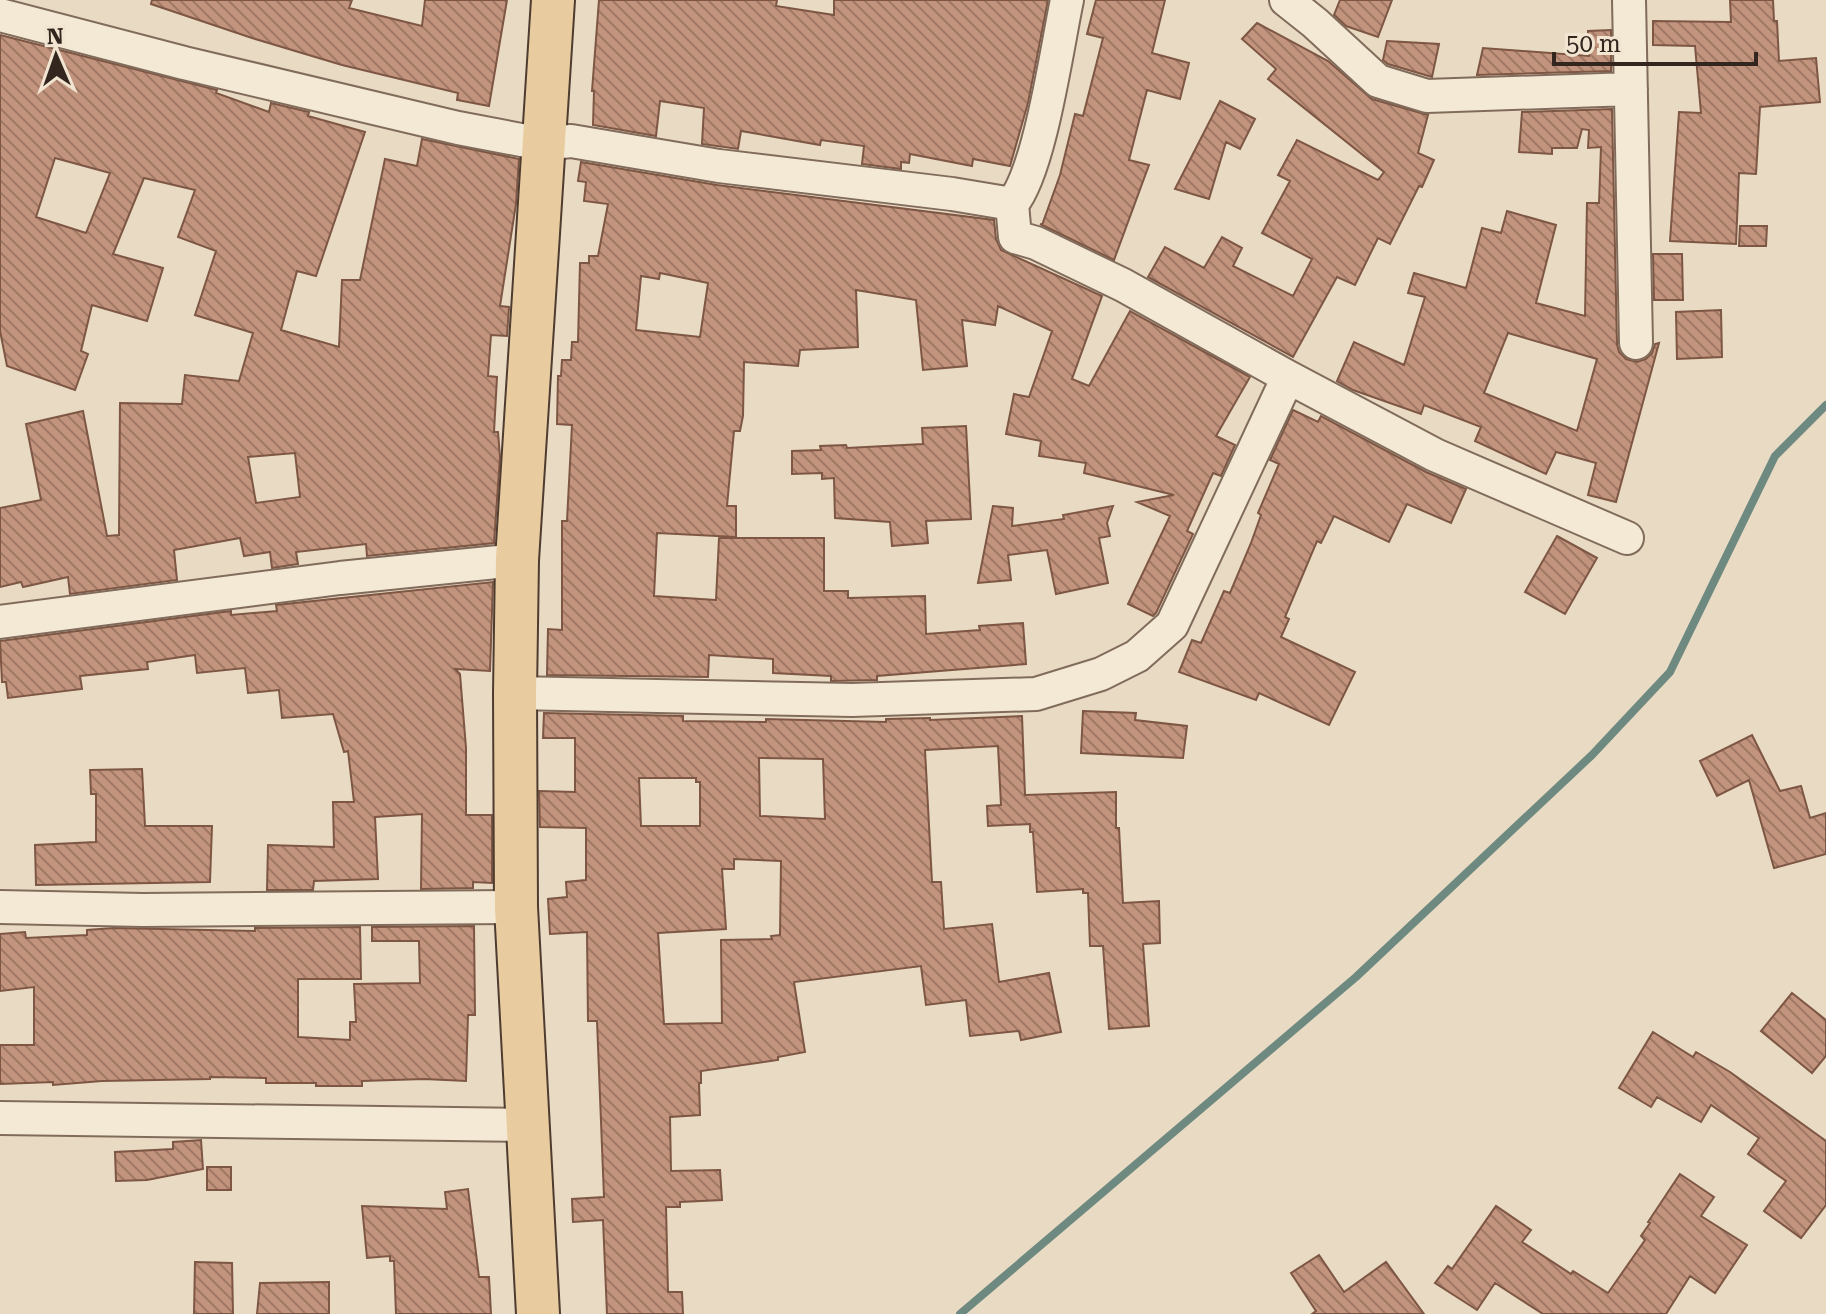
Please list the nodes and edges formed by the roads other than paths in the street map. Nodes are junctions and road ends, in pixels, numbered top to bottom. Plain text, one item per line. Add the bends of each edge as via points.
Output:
1 (553, 0) edge
2 (1067, 0) edge
3 (1286, 0) edge
4 (1629, 0) edge
5 (0, 15) edge
6 (1631, 89) junction
7 (542, 144) junction
8 (1012, 204) junction
9 (1636, 343) dead end
10 (1288, 377) junction
11 (1627, 538) dead end
12 (517, 560) junction
13 (0, 622) edge
14 (515, 693) junction
15 (0, 907) edge
16 (516, 907) junction
17 (0, 1118) edge
18 (527, 1125) junction
19 (538, 1314) edge

1 - 7 main road
2 - 8 street via 1035,150
3 - 6 street via 1378,81 1427,96
4 - 6 street
5 - 7 street via 184,63
6 - 9 street
7 - 8 street via 571,141
7 - 12 main road
8 - 10 street via 1015,237 1123,285
10 - 11 street via 1435,455
10 - 14 street via 1172,625 1137,656 1101,674 1036,694 852,700
12 - 13 street
12 - 14 main road
14 - 16 main road
15 - 16 street
16 - 18 main road
17 - 18 street
18 - 19 main road

